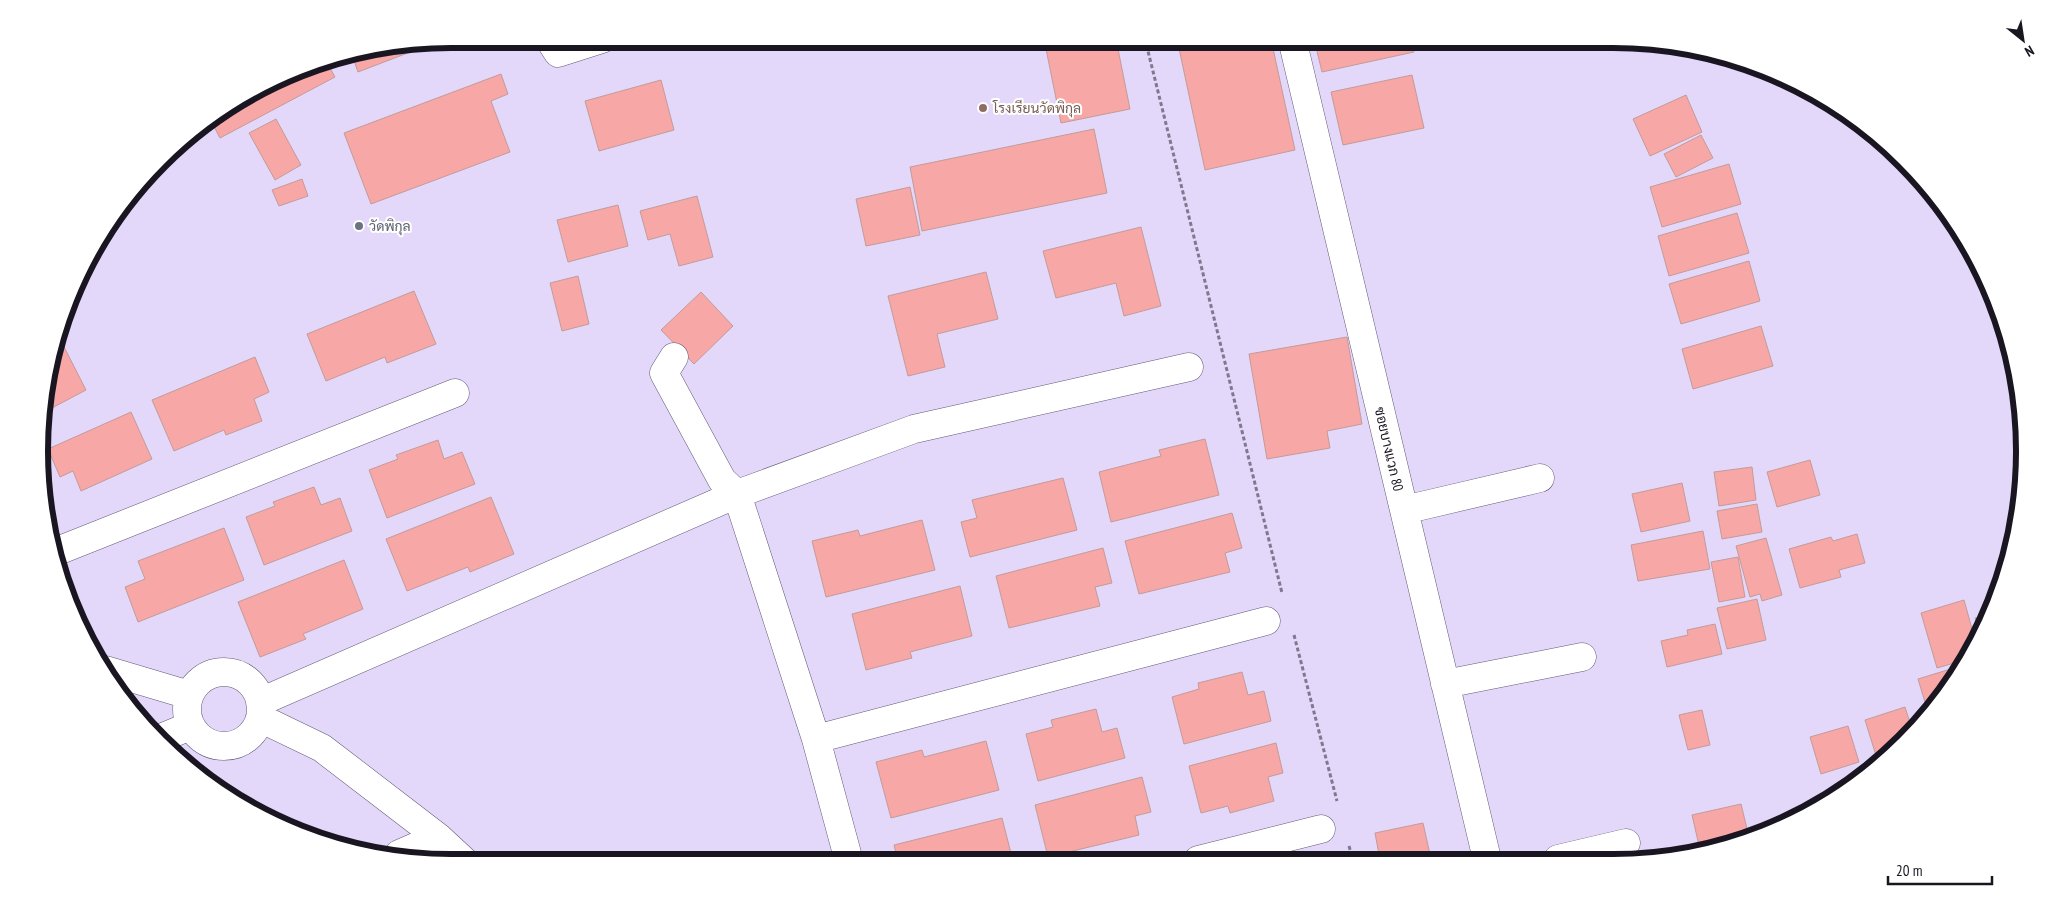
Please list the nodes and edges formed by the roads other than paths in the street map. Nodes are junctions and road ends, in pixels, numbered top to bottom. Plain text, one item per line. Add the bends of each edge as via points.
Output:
1 (555, 48) edge
2 (574, 48) edge
3 (1294, 48) edge
4 (674, 358) dead end
5 (1189, 367) dead end
6 (456, 393) dead end
7 (1540, 478) dead end
8 (737, 494) junction
9 (1404, 510) junction
10 (60, 550) edge
11 (1278, 623) road end
12 (1582, 656) dead end
13 (114, 673) edge
14 (1445, 684) junction
15 (189, 695) junction
16 (260, 710) junction
17 (190, 726) junction
18 (167, 736) edge
19 (816, 739) junction
20 (1321, 829) dead end
21 (438, 837) junction
22 (1626, 843) dead end
23 (406, 851) edge
24 (456, 854) edge
25 (848, 854) edge
26 (1222, 854) edge
27 (1486, 854) edge
28 (1579, 854) edge

1 - 2 street via 558,53
3 - 9 street, ซอยบางแวก 80
4 - 8 street via 664,373 722,480
5 - 8 street via 914,429
6 - 10 street
7 - 9 street
8 - 16 street
8 - 19 street
9 - 14 street, ซอยบางแวก 80
11 - 19 street
12 - 14 street
13 - 15 street
14 - 27 street, ซอยบางแวก 80
15 - 16 street via 205,677 228,672 249,682 256,691
15 - 17 street
16 - 17 street via 254,730 234,745 209,743 198,737
16 - 21 street via 322,748
17 - 18 street
19 - 25 street
20 - 26 street
21 - 23 street
21 - 24 street
22 - 28 street

